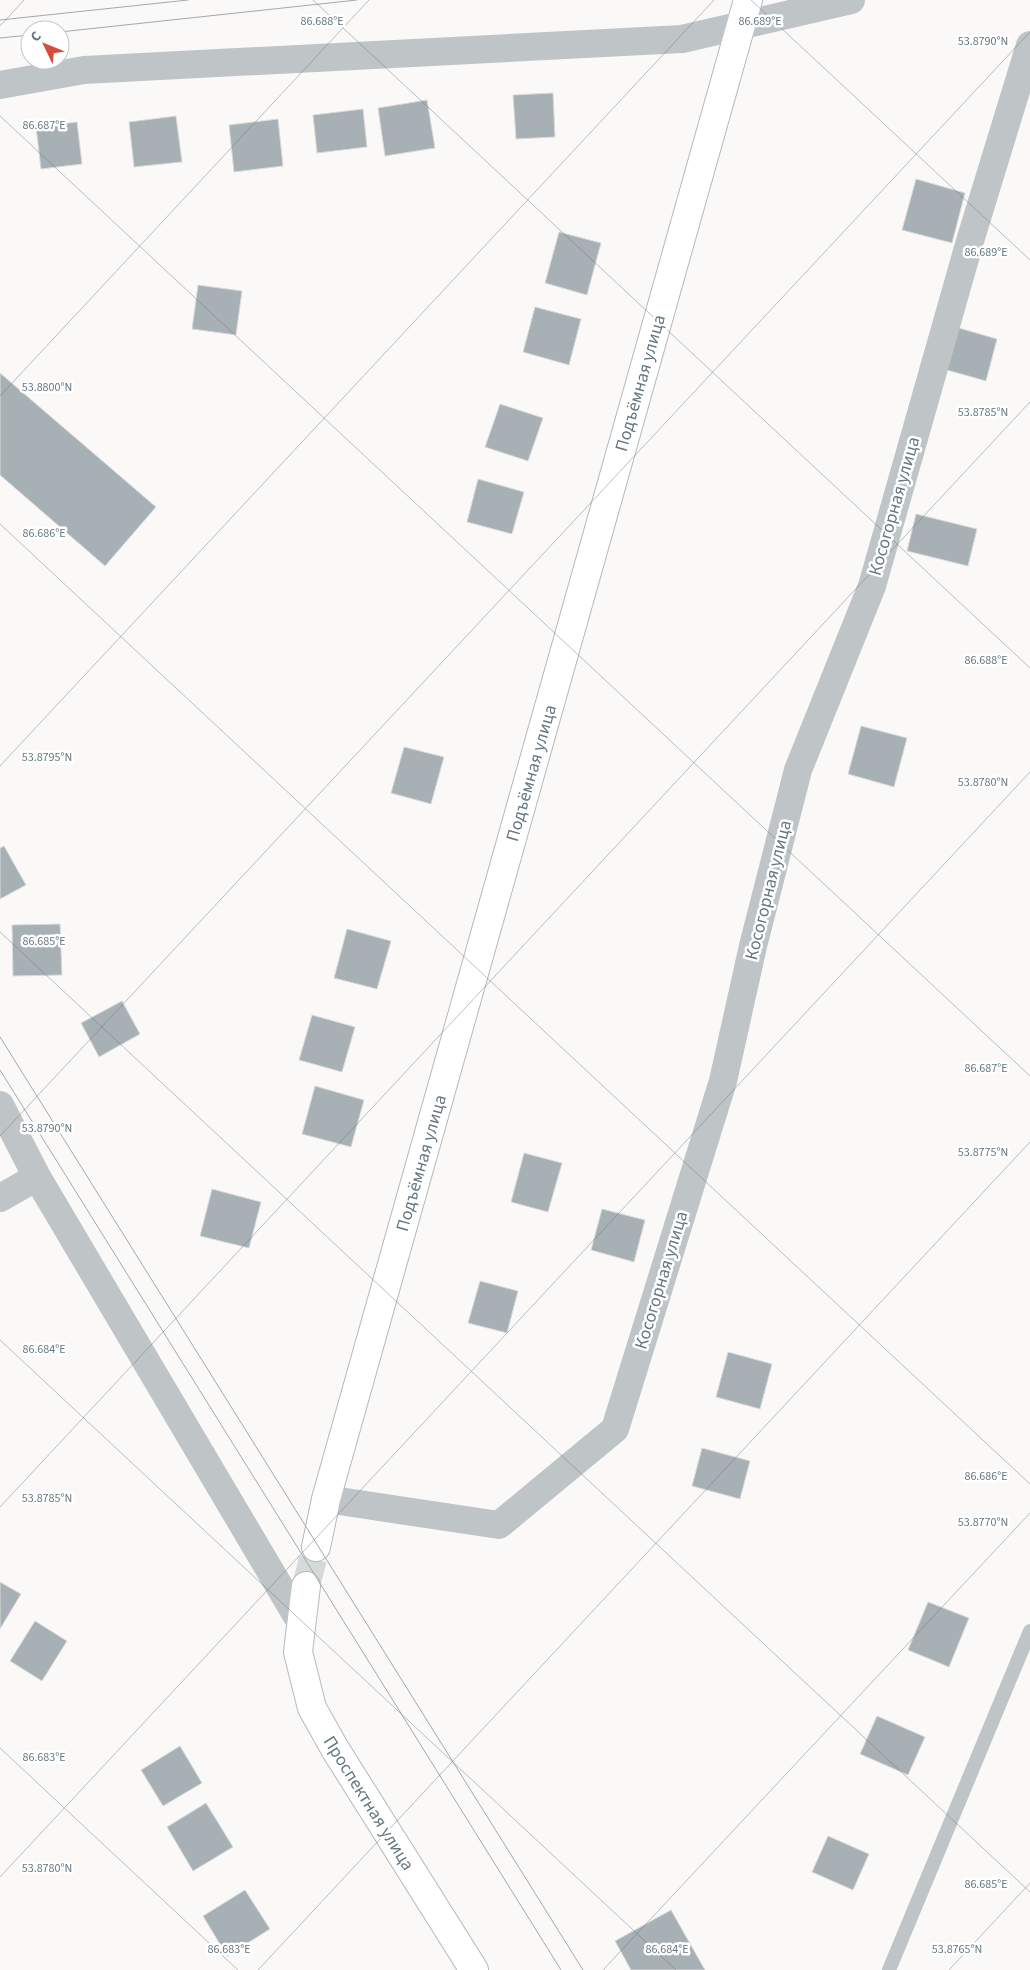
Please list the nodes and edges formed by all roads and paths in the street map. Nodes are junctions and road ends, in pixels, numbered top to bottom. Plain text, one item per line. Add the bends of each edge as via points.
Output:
1 (851, 0) edge
2 (745, 13) edge
3 (1030, 45) edge
4 (0, 84) edge
5 (0, 1105) edge
6 (37, 1176) junction
7 (0, 1198) edge
8 (326, 1499) junction
9 (316, 1547) tunnel mouth
10 (306, 1586) tunnel mouth
11 (301, 1623) junction
12 (1030, 1631) edge
13 (474, 1970) edge
14 (889, 1970) edge

1 - 2 street
2 - 4 street via 682,39 84,70
2 - 8 main road, Подъёмная улица
3 - 8 street, Косогорная улица via 970,241 872,586 798,770 723,1081 615,1429 499,1525
5 - 6 street
6 - 7 street
6 - 11 street
8 - 9 main road, Подъёмная улица
10 - 11 main road
11 - 13 main road, Проспектная улица via 298,1652 312,1708
12 - 14 lane

